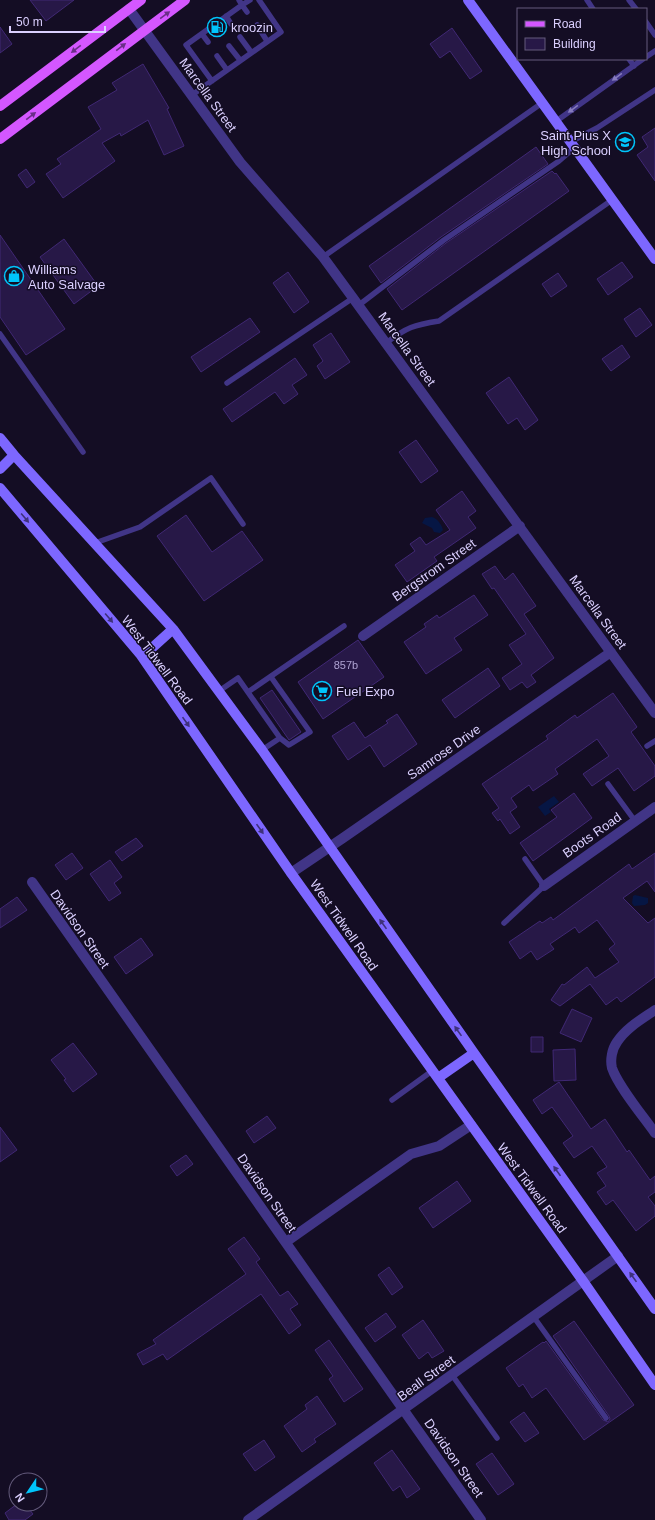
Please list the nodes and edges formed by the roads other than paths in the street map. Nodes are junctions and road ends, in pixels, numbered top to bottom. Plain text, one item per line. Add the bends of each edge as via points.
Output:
1 (141, 0) edge
2 (185, 0) edge
3 (250, 0) edge
4 (259, 0) edge
5 (468, 0) edge
6 (586, 0) edge
7 (629, 0) edge
8 (241, 3) edge
9 (592, 8) edge
10 (635, 8) edge
11 (129, 9) junction
12 (247, 12) dead end
13 (226, 16) junction
14 (647, 23) edge
15 (231, 24) dead end
16 (214, 25) junction
17 (256, 25) dead end
18 (145, 30) junction
19 (220, 33) dead end
20 (202, 34) junction
21 (655, 35) edge
22 (240, 37) dead end
23 (267, 41) junction
24 (208, 42) dead end
25 (230, 46) dead end
26 (251, 52) junction
27 (217, 56) dead end
28 (240, 60) junction
29 (630, 60) edge
30 (642, 60) edge
31 (634, 66) junction
32 (227, 70) junction
33 (212, 81) junction
34 (655, 90) edge
35 (192, 95) junction
36 (542, 103) junction
37 (0, 106) edge
38 (555, 122) junction
39 (0, 139) edge
40 (572, 145) junction
41 (612, 200) junction
42 (323, 257) junction
43 (655, 260) edge
44 (356, 301) junction
45 (0, 334) edge
46 (386, 343) junction
47 (227, 383) dead end
48 (0, 438) edge
49 (83, 452) dead end
50 (14, 455) junction
51 (0, 469) edge
52 (0, 488) edge
53 (244, 524) dead end
54 (520, 526) junction
55 (95, 543) junction
56 (344, 626) dead end
57 (173, 629) junction
58 (363, 636) dead end
59 (611, 652) junction
60 (142, 657) junction
61 (270, 677) junction
62 (219, 691) junction
63 (248, 692) junction
64 (655, 713) edge
65 (280, 738) junction
66 (655, 741) edge
67 (647, 746) dead end
68 (262, 750) junction
69 (608, 784) dead end
70 (655, 807) edge
71 (635, 821) junction
72 (329, 847) junction
73 (525, 859) dead end
74 (291, 873) junction
75 (32, 882) dead end
76 (544, 886) junction
77 (504, 923) dead end
78 (655, 1010) edge
79 (474, 1053) junction
80 (435, 1075) junction
81 (392, 1100) dead end
82 (471, 1125) junction
83 (655, 1133) edge
84 (286, 1242) junction
85 (618, 1256) junction
86 (583, 1281) junction
87 (655, 1309) edge
88 (533, 1316) junction
89 (452, 1375) junction
90 (655, 1385) edge
91 (404, 1409) junction
92 (606, 1418) dead end
93 (497, 1438) dead end
94 (248, 1520) edge
95 (481, 1520) edge

1 - 11 main road
18 -> 2 main road
3 - 8 lane
4 - 23 lane via 280,32
5 - 36 main road
6 - 9 lane
7 - 10 lane
8 - 12 lane
8 - 13 lane
11 - 18 street, Marcella Street
11 -> 37 main road
13 - 15 lane
13 - 16 lane
14 - 21 lane
16 - 19 lane
16 - 20 lane
17 - 23 lane
18 - 35 street, Marcella Street
39 -> 18 main road
20 - 24 lane
20 - 33 lane via 186,45
22 - 26 lane
23 - 26 lane
25 - 28 lane
26 - 28 lane
27 - 32 lane
28 - 32 lane
29 - 31 lane
30 - 31 lane
31 -> 38 lane
32 - 33 lane
33 - 35 lane
34 - 40 lane
35 - 42 street, Marcella Street via 240,162
36 - 38 main road
36 - 42 lane
38 - 40 main road
40 - 41 main road
40 - 44 lane via 559,160
41 - 43 main road
41 - 46 lane via 439,321 417,325
42 - 44 street, Marcella Street
44 - 46 street, Marcella Street
44 - 47 lane
45 - 49 lane
46 - 54 street, Marcella Street
48 - 50 main road
50 - 51 main road
50 - 55 main road
52 -> 60 main road, West Tidwell Road
53 - 55 lane via 211,478 140,527
54 - 58 street, Bergstrom Street
54 - 59 street, Marcella Street
55 - 57 main road
56 - 61 lane
57 - 60 main road
57 - 62 main road
59 - 64 street, Marcella Street
59 - 72 street, Samrose Drive
60 -> 74 main road, West Tidwell Road
61 - 63 lane
61 - 65 lane via 310,732 289,745
62 - 63 lane via 238,678
62 - 68 main road
63 - 65 lane
65 - 68 lane
66 - 67 lane
68 - 72 main road
69 - 71 lane
70 - 71 street, Boots Road
71 - 76 street, Boots Road
72 - 74 street, Samrose Drive
79 -> 72 main road
73 - 76 lane
74 - 80 main road, West Tidwell Road
75 - 84 street, Davidson Street
76 - 77 lane
78 - 83 street via 628,1029 617,1042 612,1054 612,1067 618,1081
79 - 80 main road
85 -> 79 main road
80 - 81 lane
80 - 82 main road, West Tidwell Road
82 - 84 street via 439,1146 411,1154
82 - 86 main road, West Tidwell Road
84 - 91 street, Davidson Street
85 - 86 street, Beall Street
87 -> 85 main road
86 - 88 street, Beall Street
86 - 90 main road, West Tidwell Road
88 - 89 street, Beall Street
88 - 92 lane
89 - 91 street, Beall Street
89 - 93 lane
91 - 94 street, Beall Street
91 - 95 street, Davidson Street

